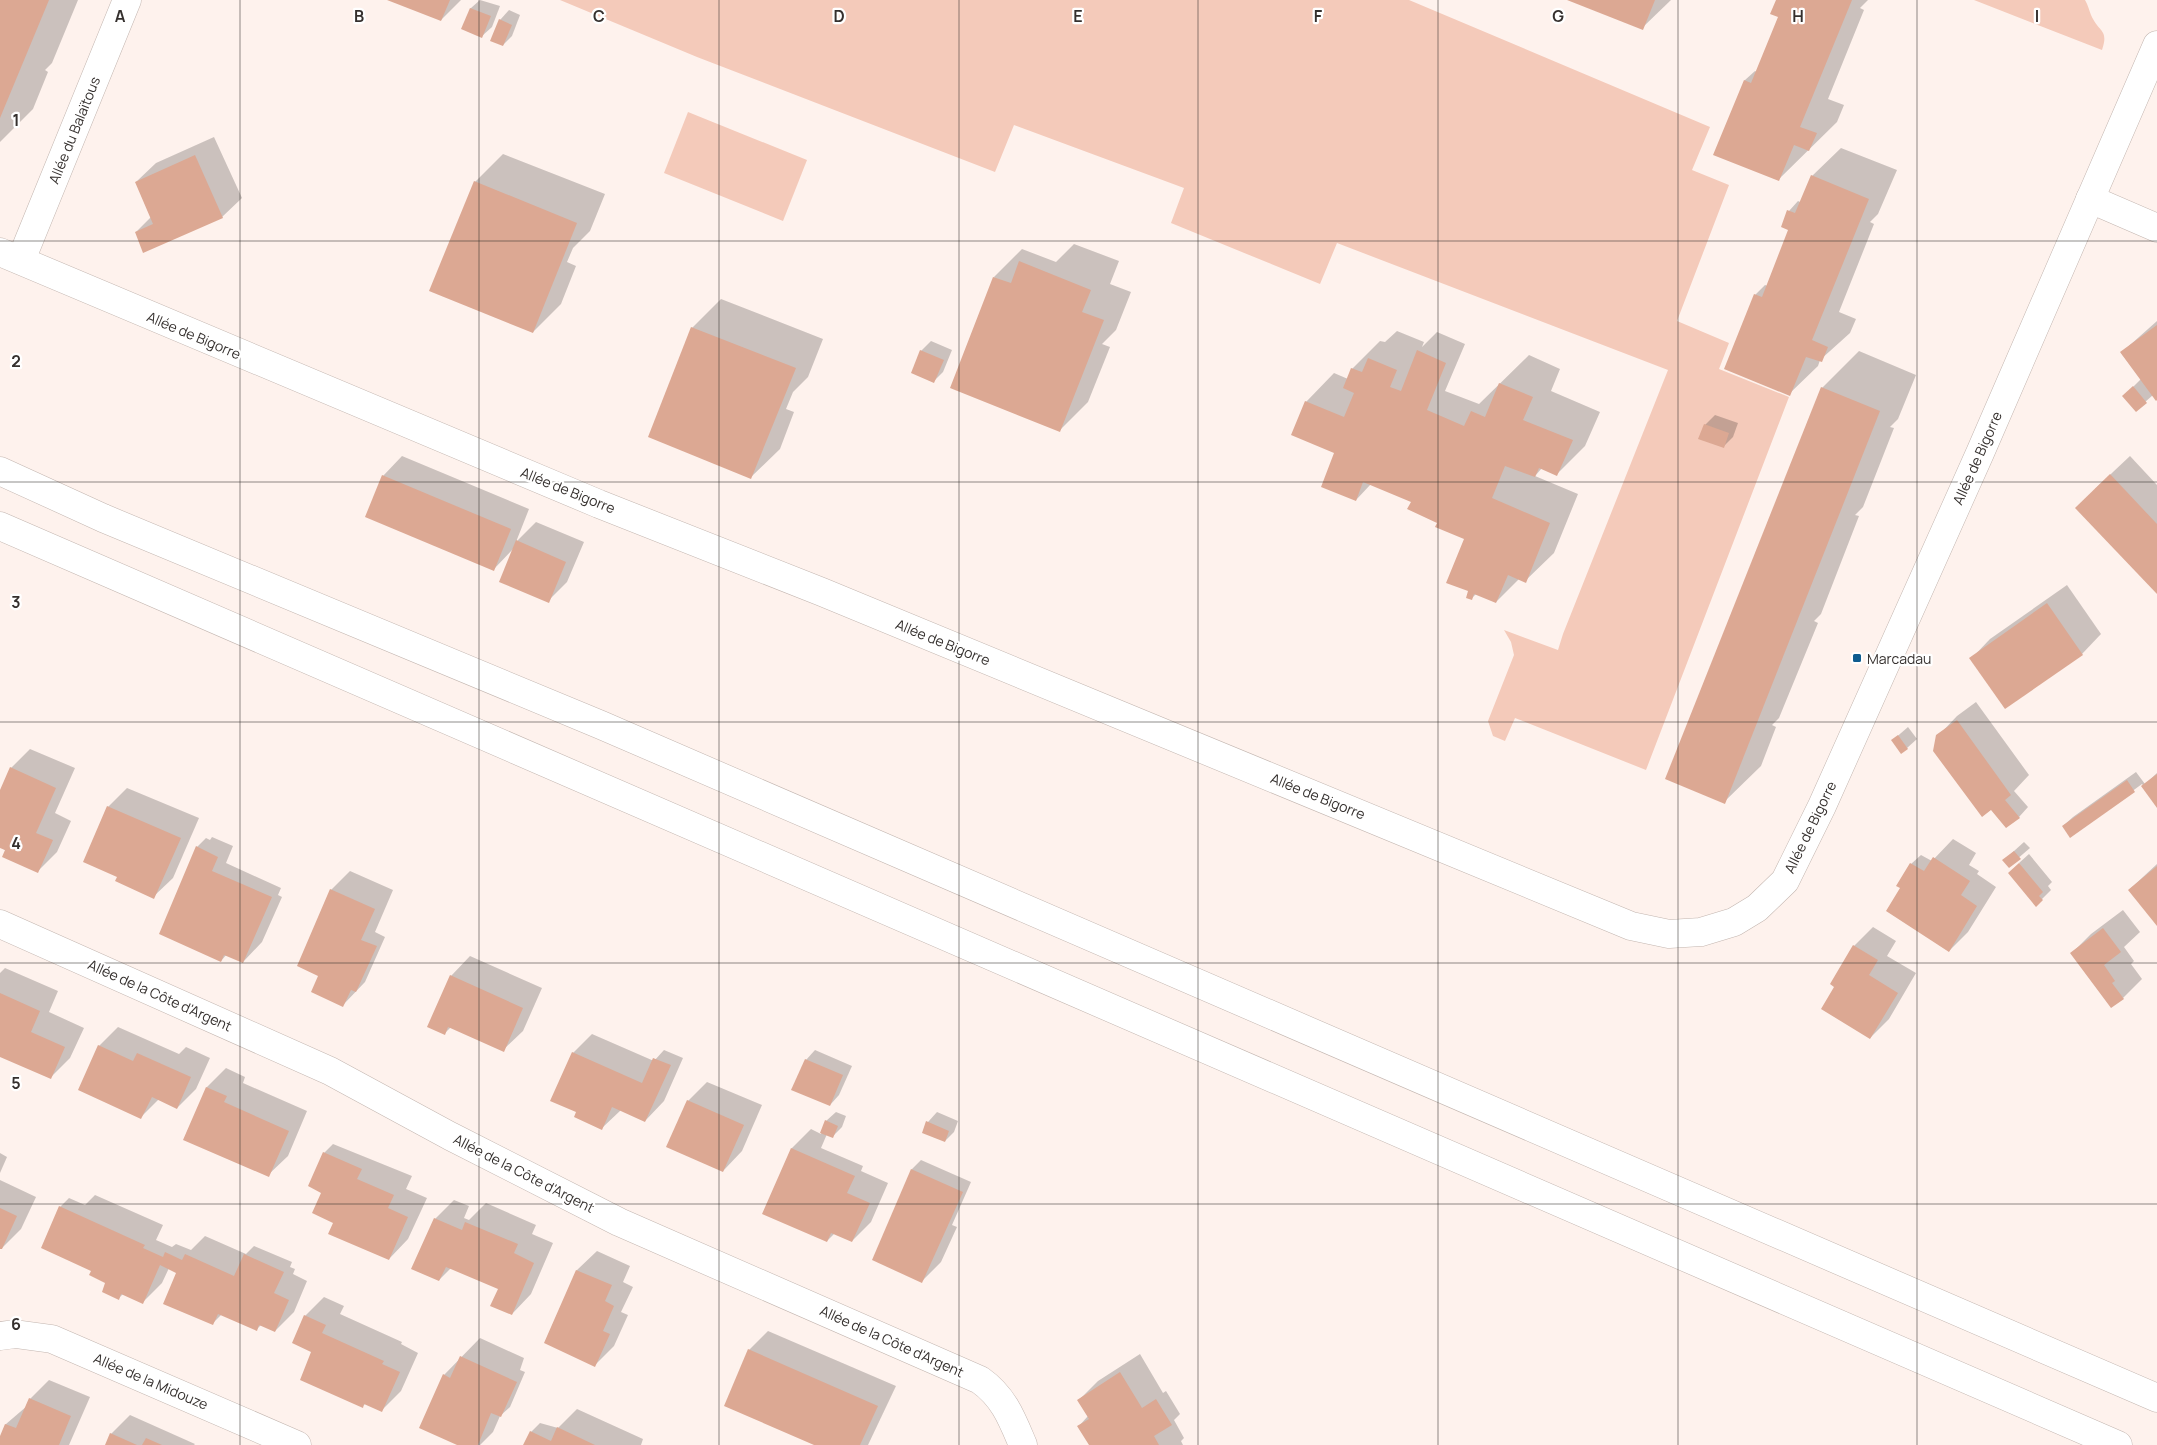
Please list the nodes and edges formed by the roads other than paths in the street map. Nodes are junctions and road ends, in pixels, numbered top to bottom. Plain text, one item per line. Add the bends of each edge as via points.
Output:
1 (128, 0) edge
2 (2157, 45) edge
3 (2090, 199) junction
4 (2157, 228) edge
5 (10, 256) edge
6 (0, 471) edge
7 (0, 526) edge
8 (0, 924) edge
9 (0, 1336) edge
10 (2157, 1398) edge
11 (297, 1445) edge
12 (1023, 1445) edge
13 (2118, 1445) edge

1 - 5 main road, Allée du Balaïtous
2 - 3 main road, Allée de Bigorre
3 - 4 main road
3 - 5 main road, Allée de Bigorre via 1822,806 1785,880 1757,908 1734,922 1701,932 1669,934 1630,926 831,596 599,504
6 - 10 main road via 103,518 611,729
7 - 13 main road
8 - 12 main road, Allée de la Côte d'Argent via 330,1071 619,1222 980,1380 1004,1403
9 - 11 main road, Allée de la Midouze via 15,1334 52,1339

